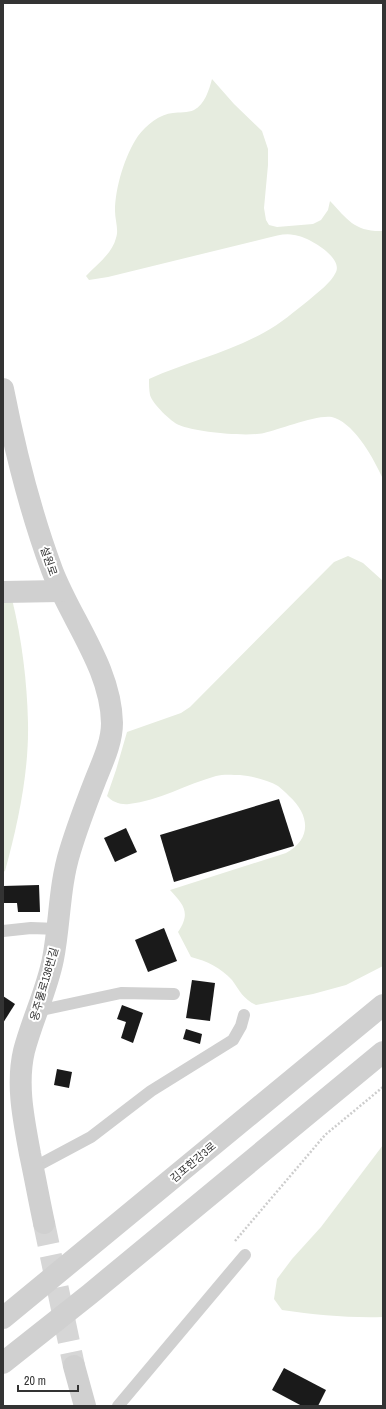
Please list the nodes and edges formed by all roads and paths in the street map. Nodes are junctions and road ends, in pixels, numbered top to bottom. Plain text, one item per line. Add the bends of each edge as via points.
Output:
1 (3, 389) edge
2 (60, 591) junction
3 (3, 592) edge
4 (112, 726) joint
5 (58, 929) junction
6 (3, 931) edge
7 (174, 994) dead end
8 (383, 1005) edge
9 (38, 1011) junction
10 (244, 1015) dead end
11 (383, 1052) edge
12 (33, 1168) junction
13 (44, 1223) tunnel mouth
14 (245, 1255) dead end
15 (3, 1318) edge
16 (3, 1363) edge
17 (74, 1366) tunnel mouth
18 (85, 1406) edge
19 (118, 1406) edge

1 - 2 street, 설원로 via 21,470
2 - 3 street
2 - 4 street, 설원로 via 96,660 105,683 111,702
4 - 5 street, 옹주물로136번길 via 109,744 66,866
5 - 6 lane
5 - 9 street, 옹주물로136번길 via 53,960
7 - 9 lane via 121,993
8 - 15 street, 김포한강3로
9 - 12 street, 옹주물로136번길 via 24,1050 20,1089
10 - 12 lane via 233,1040 151,1091 91,1137
11 - 16 street
12 - 13 street, 옹주물로136번길
14 - 19 lane
17 - 18 street

